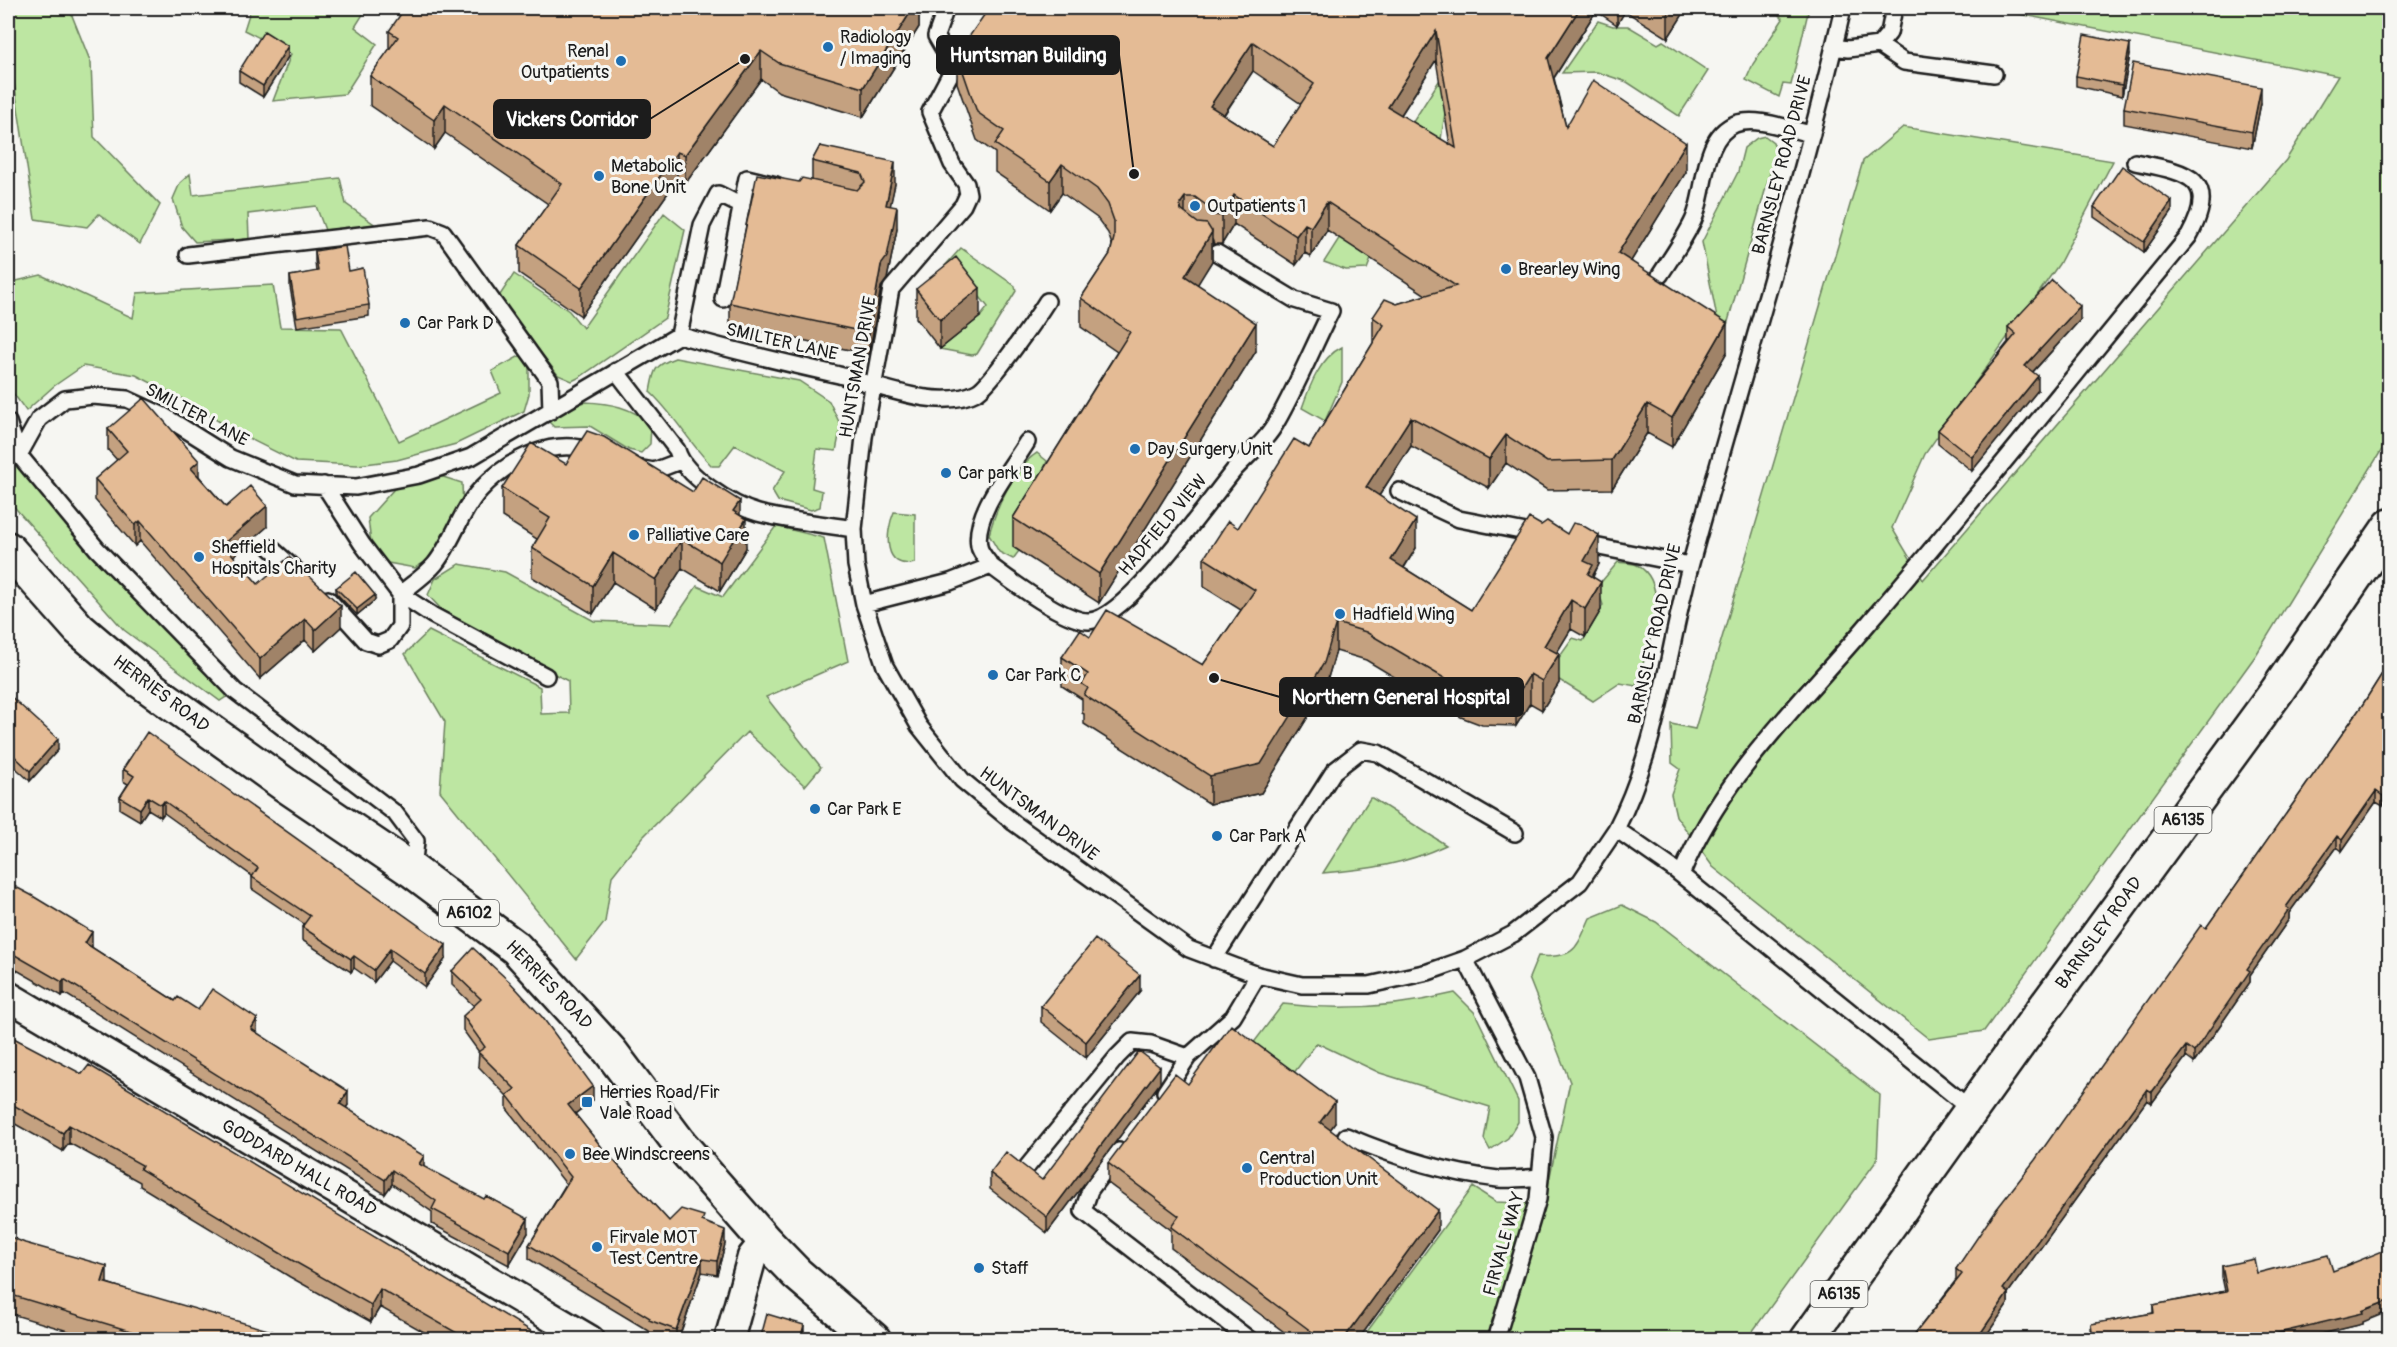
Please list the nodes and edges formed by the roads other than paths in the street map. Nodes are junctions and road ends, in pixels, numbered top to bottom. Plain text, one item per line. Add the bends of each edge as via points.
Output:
1 (946, 8) edge
2 (1843, 8) edge
3 (1894, 8) edge
4 (1880, 45) junction
5 (1834, 47) junction
6 (1994, 74) dead end
7 (1812, 134) junction
8 (2135, 162) dead end
9 (787, 187) edge
10 (742, 206) junction
11 (1216, 253) edge
12 (188, 255) dead end
13 (1660, 275) dead end
14 (723, 299) dead end
15 (1047, 301) dead end
16 (679, 335) junction
17 (615, 371) junction
18 (875, 388) junction
19 (550, 411) junction
20 (8, 422) edge
21 (1027, 442) dead end
22 (19, 456) junction
23 (608, 457) edge
24 (680, 461) junction
25 (627, 464) edge
26 (324, 485) junction
27 (1399, 491) dead end
28 (2390, 526) edge
29 (854, 529) junction
30 (271, 548) dead end
31 (8, 549) edge
32 (1690, 565) junction
33 (991, 566) junction
34 (400, 594) junction
35 (864, 604) junction
36 (546, 676) dead end
37 (1616, 829) junction
38 (1515, 833) dead end
39 (413, 871) junction
40 (1681, 875) junction
41 (1214, 959) junction
42 (1465, 959) junction
43 (1258, 975) junction
44 (8, 996) edge
45 (1188, 1057) junction
46 (1159, 1100) edge
47 (1972, 1110) junction
48 (1131, 1136) edge
49 (1346, 1136) dead end
50 (1027, 1167) edge
51 (1540, 1177) junction
52 (765, 1241) junction
53 (590, 1340) edge
54 (729, 1340) edge
55 (874, 1340) edge
56 (1250, 1340) edge
57 (1496, 1340) edge
58 (1807, 1340) edge

1 - 18 lane, HUNTSMAN DRIVE via 936,36 954,66 930,112 968,195 891,289
2 - 5 lane, BARNSLEY ROAD DRIVE
3 - 4 lane via 1889,33
4 - 5 lane via 1848,50
4 - 6 lane via 1904,62
5 - 7 lane, BARNSLEY ROAD DRIVE
7 - 13 lane via 1752,122 1735,124 1722,133 1711,152 1693,223
7 - 32 lane, BARNSLEY ROAD DRIVE
8 - 40 lane via 2190,176 2200,188 2201,214 2189,236 1867,626 1781,720 1730,788 1694,844
9 - 10 lane via 747,178
10 - 14 lane
10 - 16 lane via 718,194 702,225
11 - 33 lane, HADFIELD VIEW via 1295,300 1331,310 1276,424 1158,566 1115,610 1091,621 1075,619 1026,592
12 - 19 lane via 430,227 443,232 550,381
15 - 18 lane, SMILTER LANE via 980,390 963,398 912,396
16 - 17 lane, SMILTER LANE
16 - 18 lane, SMILTER LANE
17 - 19 lane, SMILTER LANE
17 - 24 lane via 677,450
18 - 29 lane, HUNTSMAN DRIVE via 864,437
19 - 26 lane, SMILTER LANE via 471,457 419,475 356,487
20 - 22 lane
21 - 33 lane via 983,514 979,549
22 - 26 lane, SMILTER LANE via 39,419 65,399 127,399 164,416 231,458 295,484
22 - 39 lane via 97,549 235,691 395,813 416,841
23 - 34 lane via 565,446 542,448 502,471 479,490 435,564
24 - 25 lane via 654,471
24 - 29 lane via 706,486 756,513
26 - 34 lane
27 - 32 lane via 1459,519
28 - 47 main road, BARNSLEY ROAD / A6135 via 2277,691
29 - 35 lane, HUNTSMAN DRIVE
30 - 34 lane via 366,641 378,645 390,640 400,626
31 - 39 main road, HERRIES ROAD / A6102 via 79,628 138,679
32 - 37 lane, BARNSLEY ROAD DRIVE via 1642,770
33 - 35 lane via 950,582
34 - 36 lane
35 - 41 lane, HUNTSMAN DRIVE via 885,666 919,726 962,780 1143,918 1189,949
37 - 40 lane
37 - 42 lane, HUNTSMAN DRIVE via 1580,882 1513,934
38 - 41 lane via 1378,753 1361,750 1334,771
39 - 52 main road, HERRIES ROAD / A6102 via 516,948 570,1003 636,1082 680,1144
40 - 47 lane
41 - 43 lane, HUNTSMAN DRIVE
42 - 43 lane, HUNTSMAN DRIVE via 1369,985 1302,985
42 - 51 lane, FIRVALE WAY via 1527,1078 1544,1137
43 - 45 lane via 1233,1017
44 - 53 street, GODDARD HALL ROAD
45 - 46 lane
45 - 50 lane via 1132,1042
47 - 58 main road, BARNSLEY ROAD / A6135
48 - 56 lane via 1090,1190 1083,1211
49 - 51 lane via 1456,1171 1500,1179
51 - 57 lane, FIRVALE WAY via 1538,1199
52 - 54 street via 752,1257
52 - 55 main road, HERRIES ROAD / A6102

